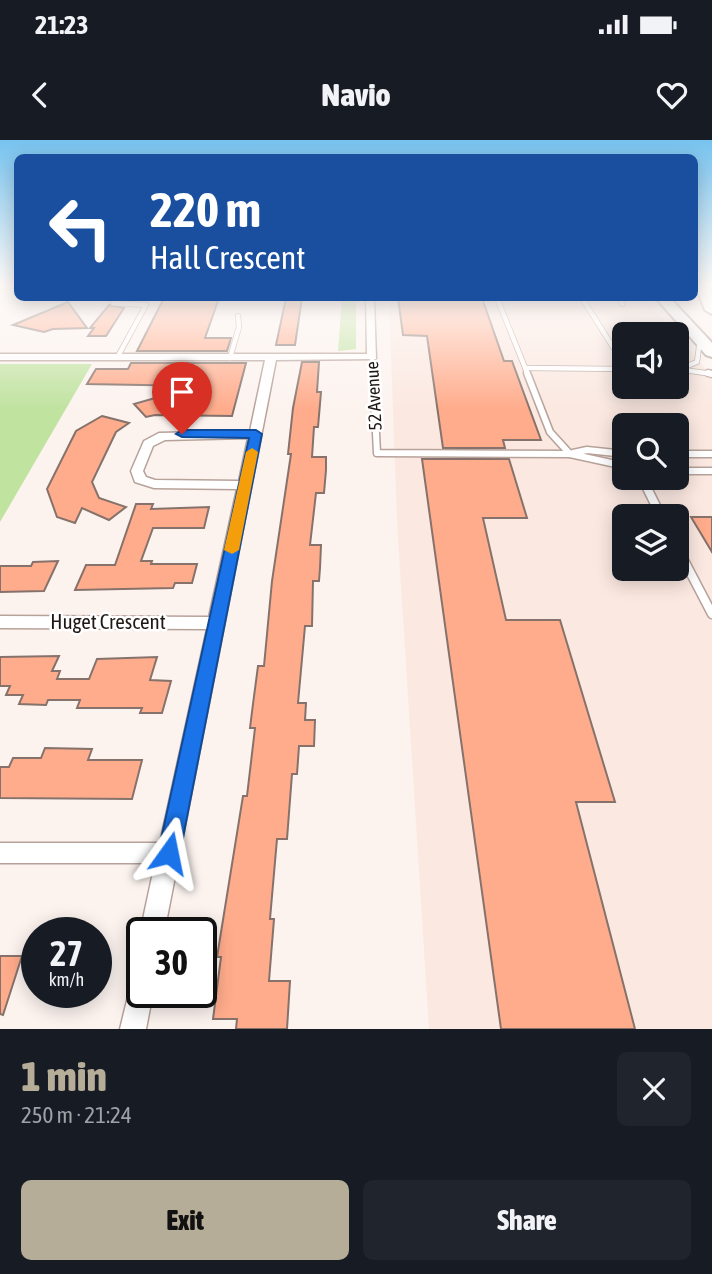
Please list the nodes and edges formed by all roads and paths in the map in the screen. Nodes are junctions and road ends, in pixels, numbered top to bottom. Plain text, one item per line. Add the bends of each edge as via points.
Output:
1 (134, 326) edge
2 (239, 326) edge
3 (371, 326) edge
4 (508, 326) edge
5 (600, 326) edge
6 (688, 326) edge
7 (700, 339) junction
8 (612, 346) edge
9 (712, 352) edge
10 (372, 357) junction
11 (0, 358) edge
12 (117, 358) junction
13 (230, 358) junction
14 (271, 358) junction
15 (689, 365) edge
16 (612, 367) edge
17 (525, 368) junction
18 (689, 371) edge
19 (712, 374) edge
20 (256, 434) junction
21 (612, 453) edge
22 (570, 454) junction
23 (689, 454) edge
24 (712, 454) edge
25 (612, 463) edge
26 (689, 471) edge
27 (712, 471) edge
28 (245, 485) junction
29 (689, 570) edge
30 (712, 614) edge
31 (0, 622) edge
32 (217, 623) junction
33 (0, 853) edge
34 (169, 853) junction
35 (155, 917) edge
36 (137, 1008) edge
37 (133, 1029) edge

1 - 12 lane
2 - 13 lane
3 - 10 street, 52 Avenue
4 - 17 lane
5 - 8 lane
6 - 7 main road
7 - 9 main road
7 - 15 lane via 697,362
10 - 14 street
10 - 22 lane, 52 Avenue via 377,453
11 - 12 street
12 - 13 street
13 - 14 street
14 - 20 street
16 - 17 lane
17 - 22 lane via 550,432
18 - 19 lane
20 - 28 street
20 - 28 street via 163,436 148,444 137,471 140,479 153,484
21 - 22 lane via 580,450
22 - 25 lane
23 - 24 lane
26 - 27 lane
28 - 32 street
29 - 30 lane
31 - 32 street, Huget Crescent
32 - 34 street
33 - 34 street
34 - 35 street
36 - 37 street

